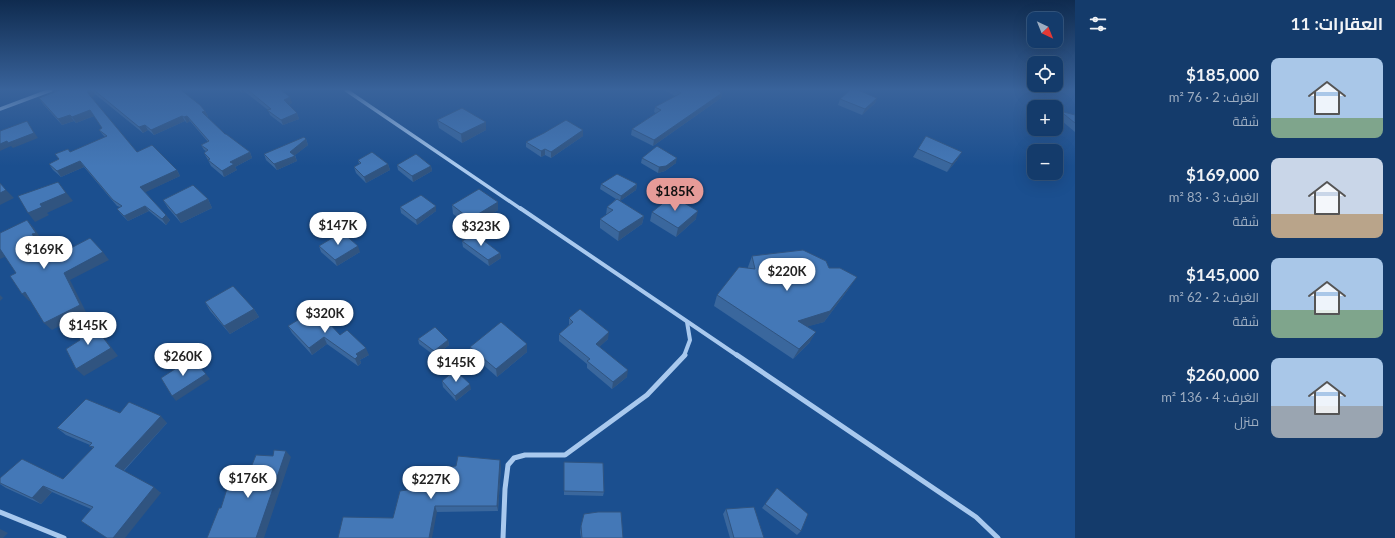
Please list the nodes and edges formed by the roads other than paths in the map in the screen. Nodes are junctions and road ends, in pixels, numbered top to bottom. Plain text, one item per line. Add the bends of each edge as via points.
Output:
1 (383, 115) edge
2 (688, 322) junction
3 (0, 512) edge
4 (64, 538) edge
5 (503, 538) edge
6 (998, 538) edge

1 - 2 street
2 - 5 street via 690,340 686,354 647,395 565,455 524,455 514,458 508,465
2 - 6 street via 976,517
3 - 4 street

